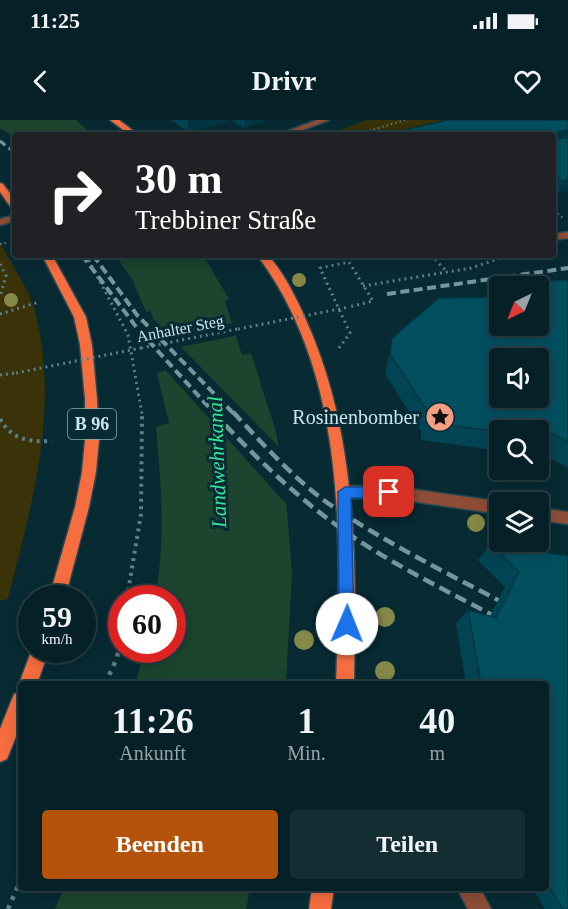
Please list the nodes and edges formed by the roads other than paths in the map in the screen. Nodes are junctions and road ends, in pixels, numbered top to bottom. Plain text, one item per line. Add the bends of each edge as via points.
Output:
1 (114, 120) edge
2 (325, 120) edge
3 (131, 132) edge
4 (290, 132) edge
5 (0, 186) edge
6 (12, 203) edge
7 (49, 258) edge
8 (264, 258) edge
9 (345, 492) junction
10 (489, 506) edge
11 (549, 515) edge
12 (568, 518) edge
13 (61, 585) edge
14 (35, 663) edge
15 (29, 681) edge
16 (345, 681) edge
17 (18, 708) edge
18 (0, 752) edge
19 (323, 891) edge
20 (470, 891) edge
21 (320, 909) edge
22 (480, 909) edge

1 - 3 main road
2 - 4 street
5 - 6 main road
7 - 13 main road, B 96 via 80,317 91,410 89,472
8 - 9 main road via 288,292 312,343 331,410
9 - 10 street via 389,492
9 - 16 main road
11 - 12 street
14 - 15 main road
17 - 18 main road
19 - 21 main road
20 - 22 street

